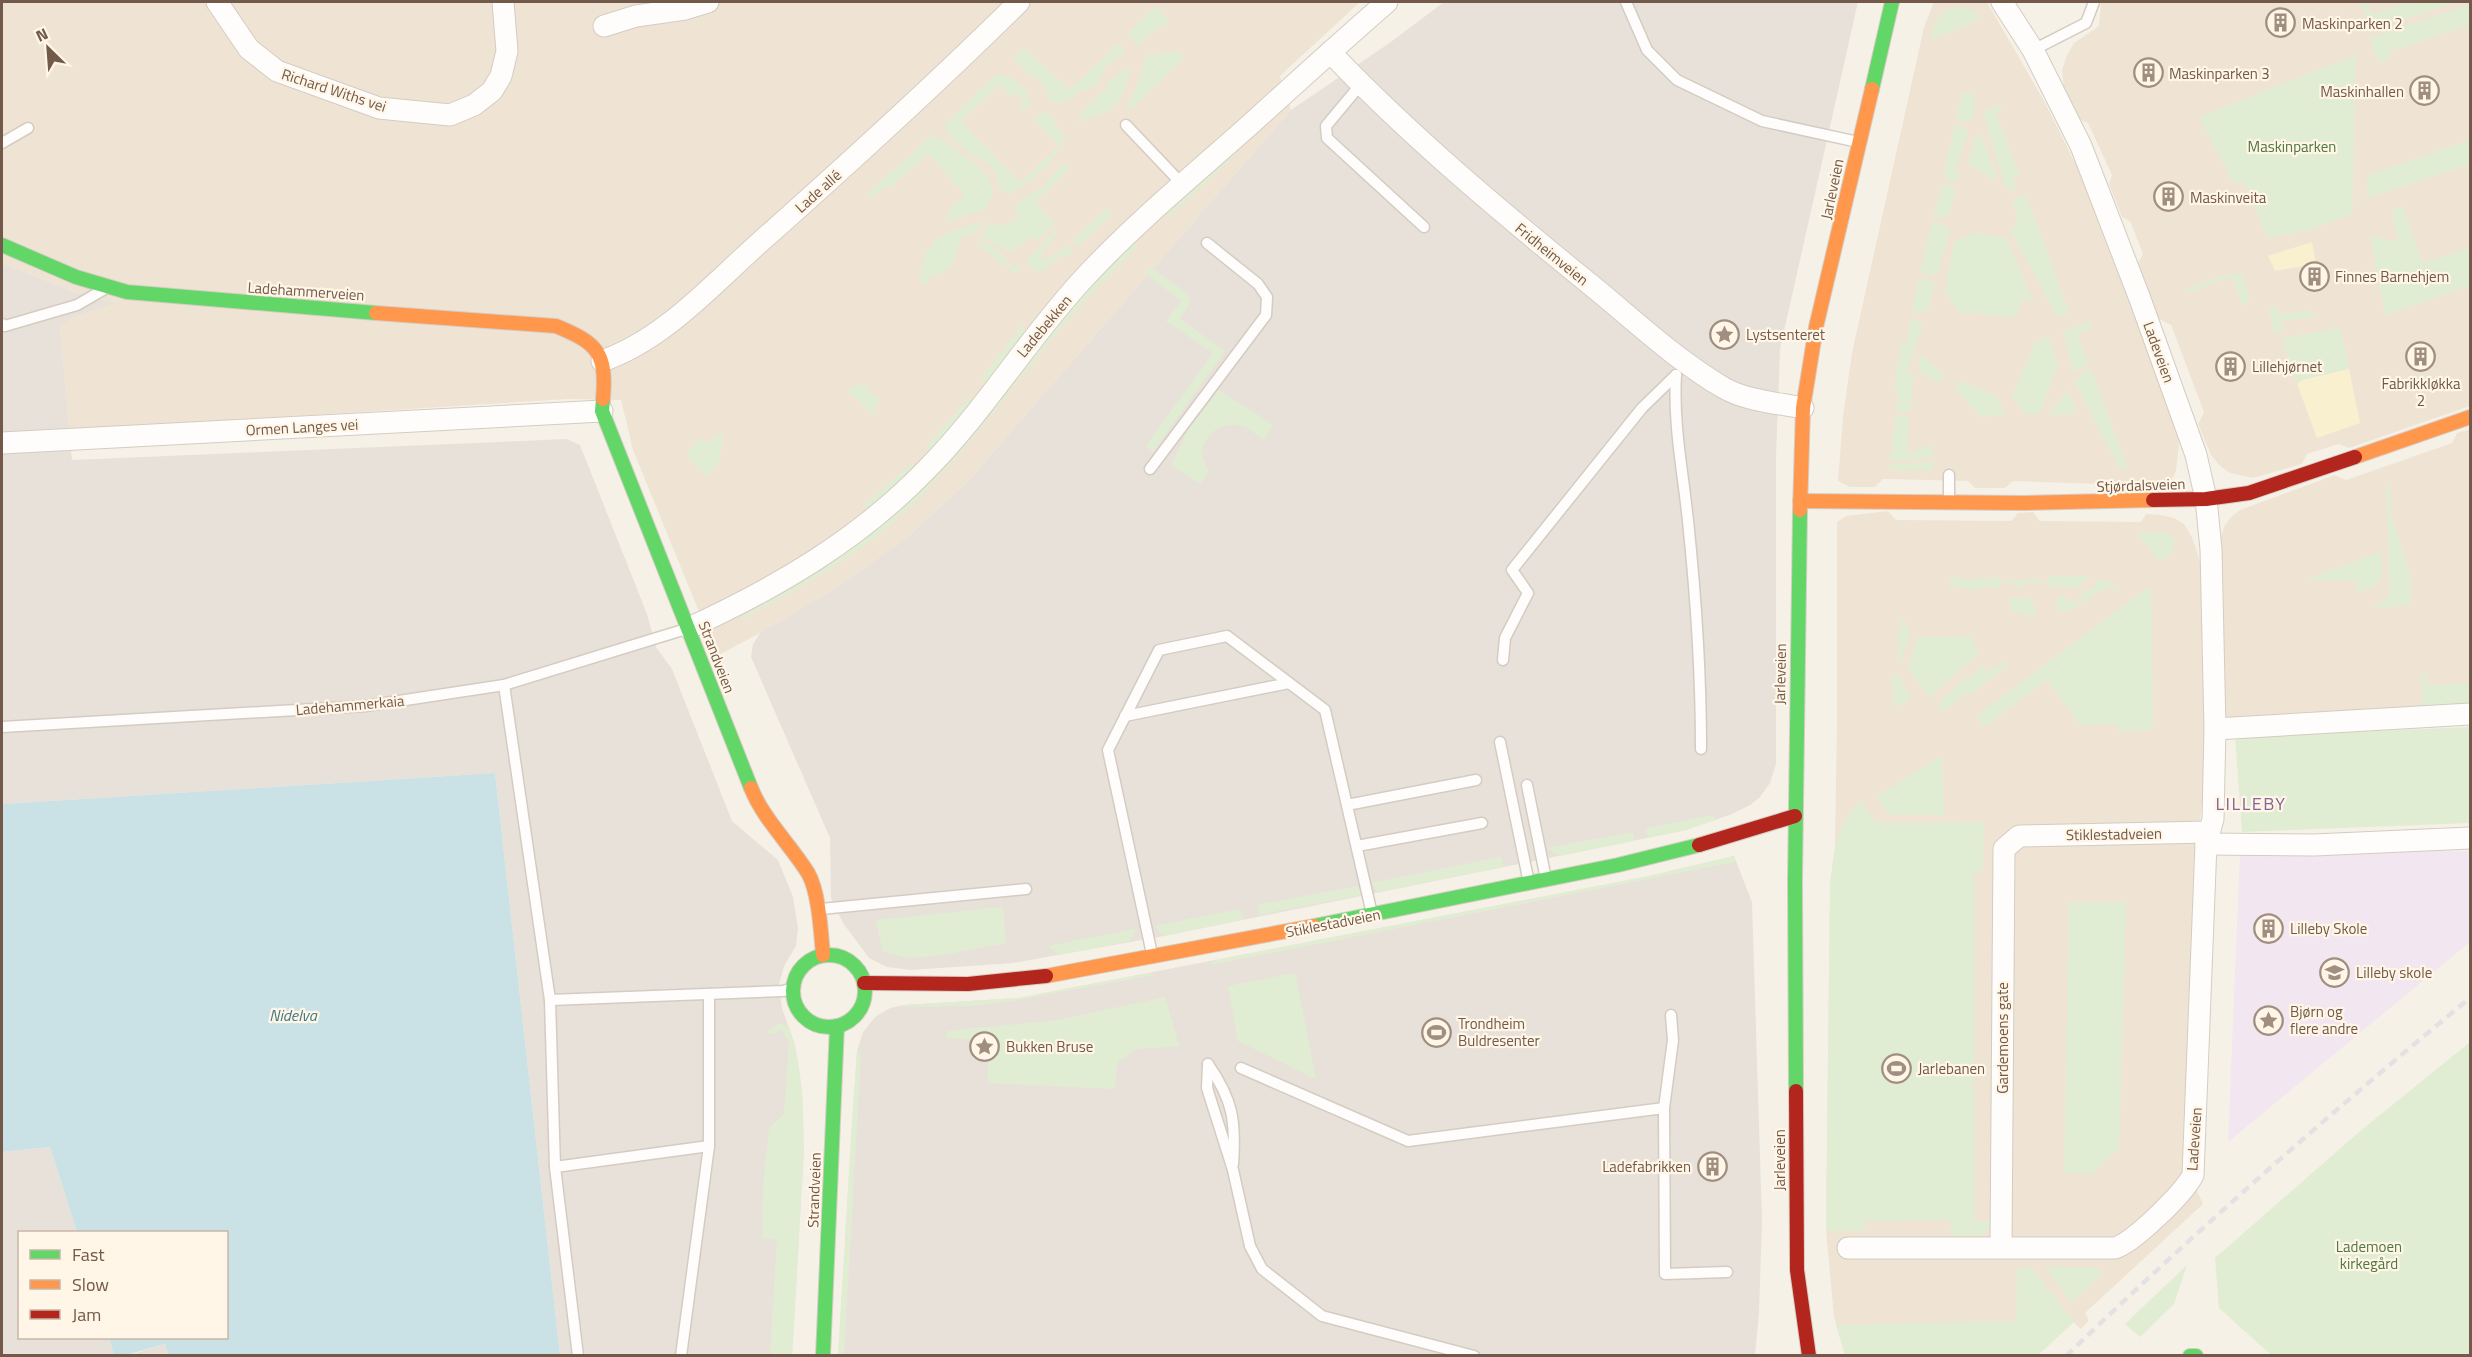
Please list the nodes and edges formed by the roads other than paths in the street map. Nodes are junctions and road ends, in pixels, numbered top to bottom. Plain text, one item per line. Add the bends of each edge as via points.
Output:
1 (217, 2) edge
2 (503, 2) edge
3 (708, 2) edge
4 (1019, 2) edge
5 (1387, 2) edge
6 (1626, 2) edge
7 (1892, 2) edge
8 (2002, 2) edge
9 (2094, 2) edge
10 (604, 26) dead end
11 (2033, 50) junction
12 (1330, 52) junction
13 (1361, 84) junction
14 (1126, 125) dead end
15 (28, 128) dead end
16 (1859, 142) junction
17 (2, 143) edge
18 (1182, 184) junction
19 (1424, 227) dead end
20 (1207, 243) dead end
21 (2, 245) edge
22 (108, 286) junction
23 (2, 324) edge
24 (602, 361) junction
25 (1681, 369) junction
26 (1803, 408) junction
27 (602, 411) junction
28 (2470, 417) edge
29 (2, 443) edge
30 (1150, 469) dead end
31 (1949, 475) dead end
32 (2206, 499) junction
33 (1800, 501) junction
34 (1949, 502) junction
35 (689, 628) junction
36 (1503, 660) dead end
37 (1288, 683) junction
38 (504, 685) junction
39 (2470, 714) edge
40 (1125, 716) junction
41 (2, 727) edge
42 (2215, 729) junction
43 (1500, 742) dead end
44 (1701, 749) dead end
45 (1476, 780) dead end
46 (1527, 785) dead end
47 (1347, 805) junction
48 (1795, 816) junction
49 (1482, 824) dead end
50 (2019, 836) joint
51 (2208, 838) junction
52 (2470, 838) edge
53 (1357, 846) junction
54 (1546, 879) junction
55 (1529, 883) junction
56 (1026, 889) dead end
57 (818, 910) junction
58 (1372, 915) junction
59 (823, 956) junction
60 (1153, 957) junction
61 (864, 983) junction
62 (793, 988) junction
63 (709, 994) junction
64 (550, 1000) junction
65 (1671, 1015) dead end
66 (837, 1026) junction
67 (1241, 1068) dead end
68 (1664, 1108) junction
69 (709, 1146) junction
70 (555, 1167) junction
71 (1233, 1170) junction
72 (2001, 1247) junction
73 (1848, 1248) dead end
74 (1727, 1272) dead end
75 (578, 1356) edge
76 (681, 1356) edge
77 (823, 1356) edge
78 (1474, 1356) edge
79 (1809, 1356) edge
80 (2190, 1356) edge
81 (2196, 1356) edge

1 - 2 street, Richard Withs vei via 249,49 277,71 379,108 450,115 474,105 492,91 501,76 507,51
3 - 10 street
4 - 24 street, Lade allé via 860,153 665,327
5 - 12 street, Ladebekken
6 - 16 lane via 1647,50 1677,80 1762,121
7 - 16 street, Jarleveien
8 - 11 street, Ladeveien
9 - 11 lane via 2086,23
11 - 32 street, Ladeveien via 2098,188 2196,455
12 - 13 street, Fridheimveien
12 - 18 street, Ladebekken
13 - 19 lane via 1326,126 1326,138
13 - 25 street, Fridheimveien
14 - 18 lane
15 - 17 lane
16 - 26 street, Jarleveien via 1816,327
18 - 35 street, Ladebekken via 1085,277 960,432 890,504 818,560 749,600
20 - 30 lane via 1258,284 1267,297 1266,315
21 - 22 street, Ladehammerveien via 76,277
22 - 23 lane via 77,305
22 - 24 street, Ladehammerveien via 127,292 234,302 556,326 587,340
24 - 27 street, Strandveien
25 - 26 street, Fridheimveien via 1751,398
25 - 36 lane via 1642,408 1512,570 1528,593 1505,638
25 - 44 lane via 1674,409 1697,612
26 - 33 street, Jarleveien
27 - 29 street, Ormen Langes vei
27 - 35 street, Strandveien
28 - 32 street, Stjørdalsveien via 2249,493
31 - 34 lane
32 - 34 street, Stjørdalsveien
32 - 42 street, Ladeveien via 2211,549
33 - 34 street, Stjørdalsveien
33 - 48 street, Jarleveien
35 - 38 lane, Ladehammerkaia
35 - 57 street, Strandveien via 752,791 808,875
37 - 40 lane
37 - 40 lane via 1227,636 1159,650
37 - 47 lane via 1325,710
38 - 41 lane, Ladehammerkaia via 366,706
38 - 64 lane
39 - 42 street
40 - 60 lane via 1108,750
42 - 51 street, Ladeveien via 2213,819
43 - 55 lane
45 - 47 lane
46 - 54 lane
47 - 53 lane
48 - 54 street, Stiklestadveien via 1704,844
48 - 79 street, Jarleveien via 1797,1246
49 - 53 lane
50 - 51 street, Stiklestadveien
50 - 72 street, Gardemoens gate via 2004,849
51 - 52 street, Stiklestadveien via 2314,844
51 - 72 street, Ladeveien via 2194,1162 2188,1186 2125,1245
53 - 58 lane
54 - 55 street, Stiklestadveien
55 - 58 street, Stiklestadveien
56 - 57 lane
57 - 59 street, Strandveien
58 - 60 street, Stiklestadveien
59 - 61 street via 845,959 857,969
59 - 62 street via 805,964
60 - 61 street, Stiklestadveien via 1038,978 968,984
61 - 66 street via 859,1010
62 - 63 lane
62 - 66 street via 802,1015 818,1025
63 - 64 lane
63 - 69 lane
64 - 70 lane
65 - 68 lane via 1673,1040
66 - 77 street, Strandveien
67 - 68 lane via 1408,1141
68 - 74 lane via 1665,1274
69 - 70 lane
69 - 76 lane
70 - 75 lane
71 - 71 lane via 1235,1129 1224,1086 1208,1064 1207,1088
71 - 78 lane via 1250,1246 1262,1269 1322,1316
72 - 73 street, Ladeveien
80 - 81 street

